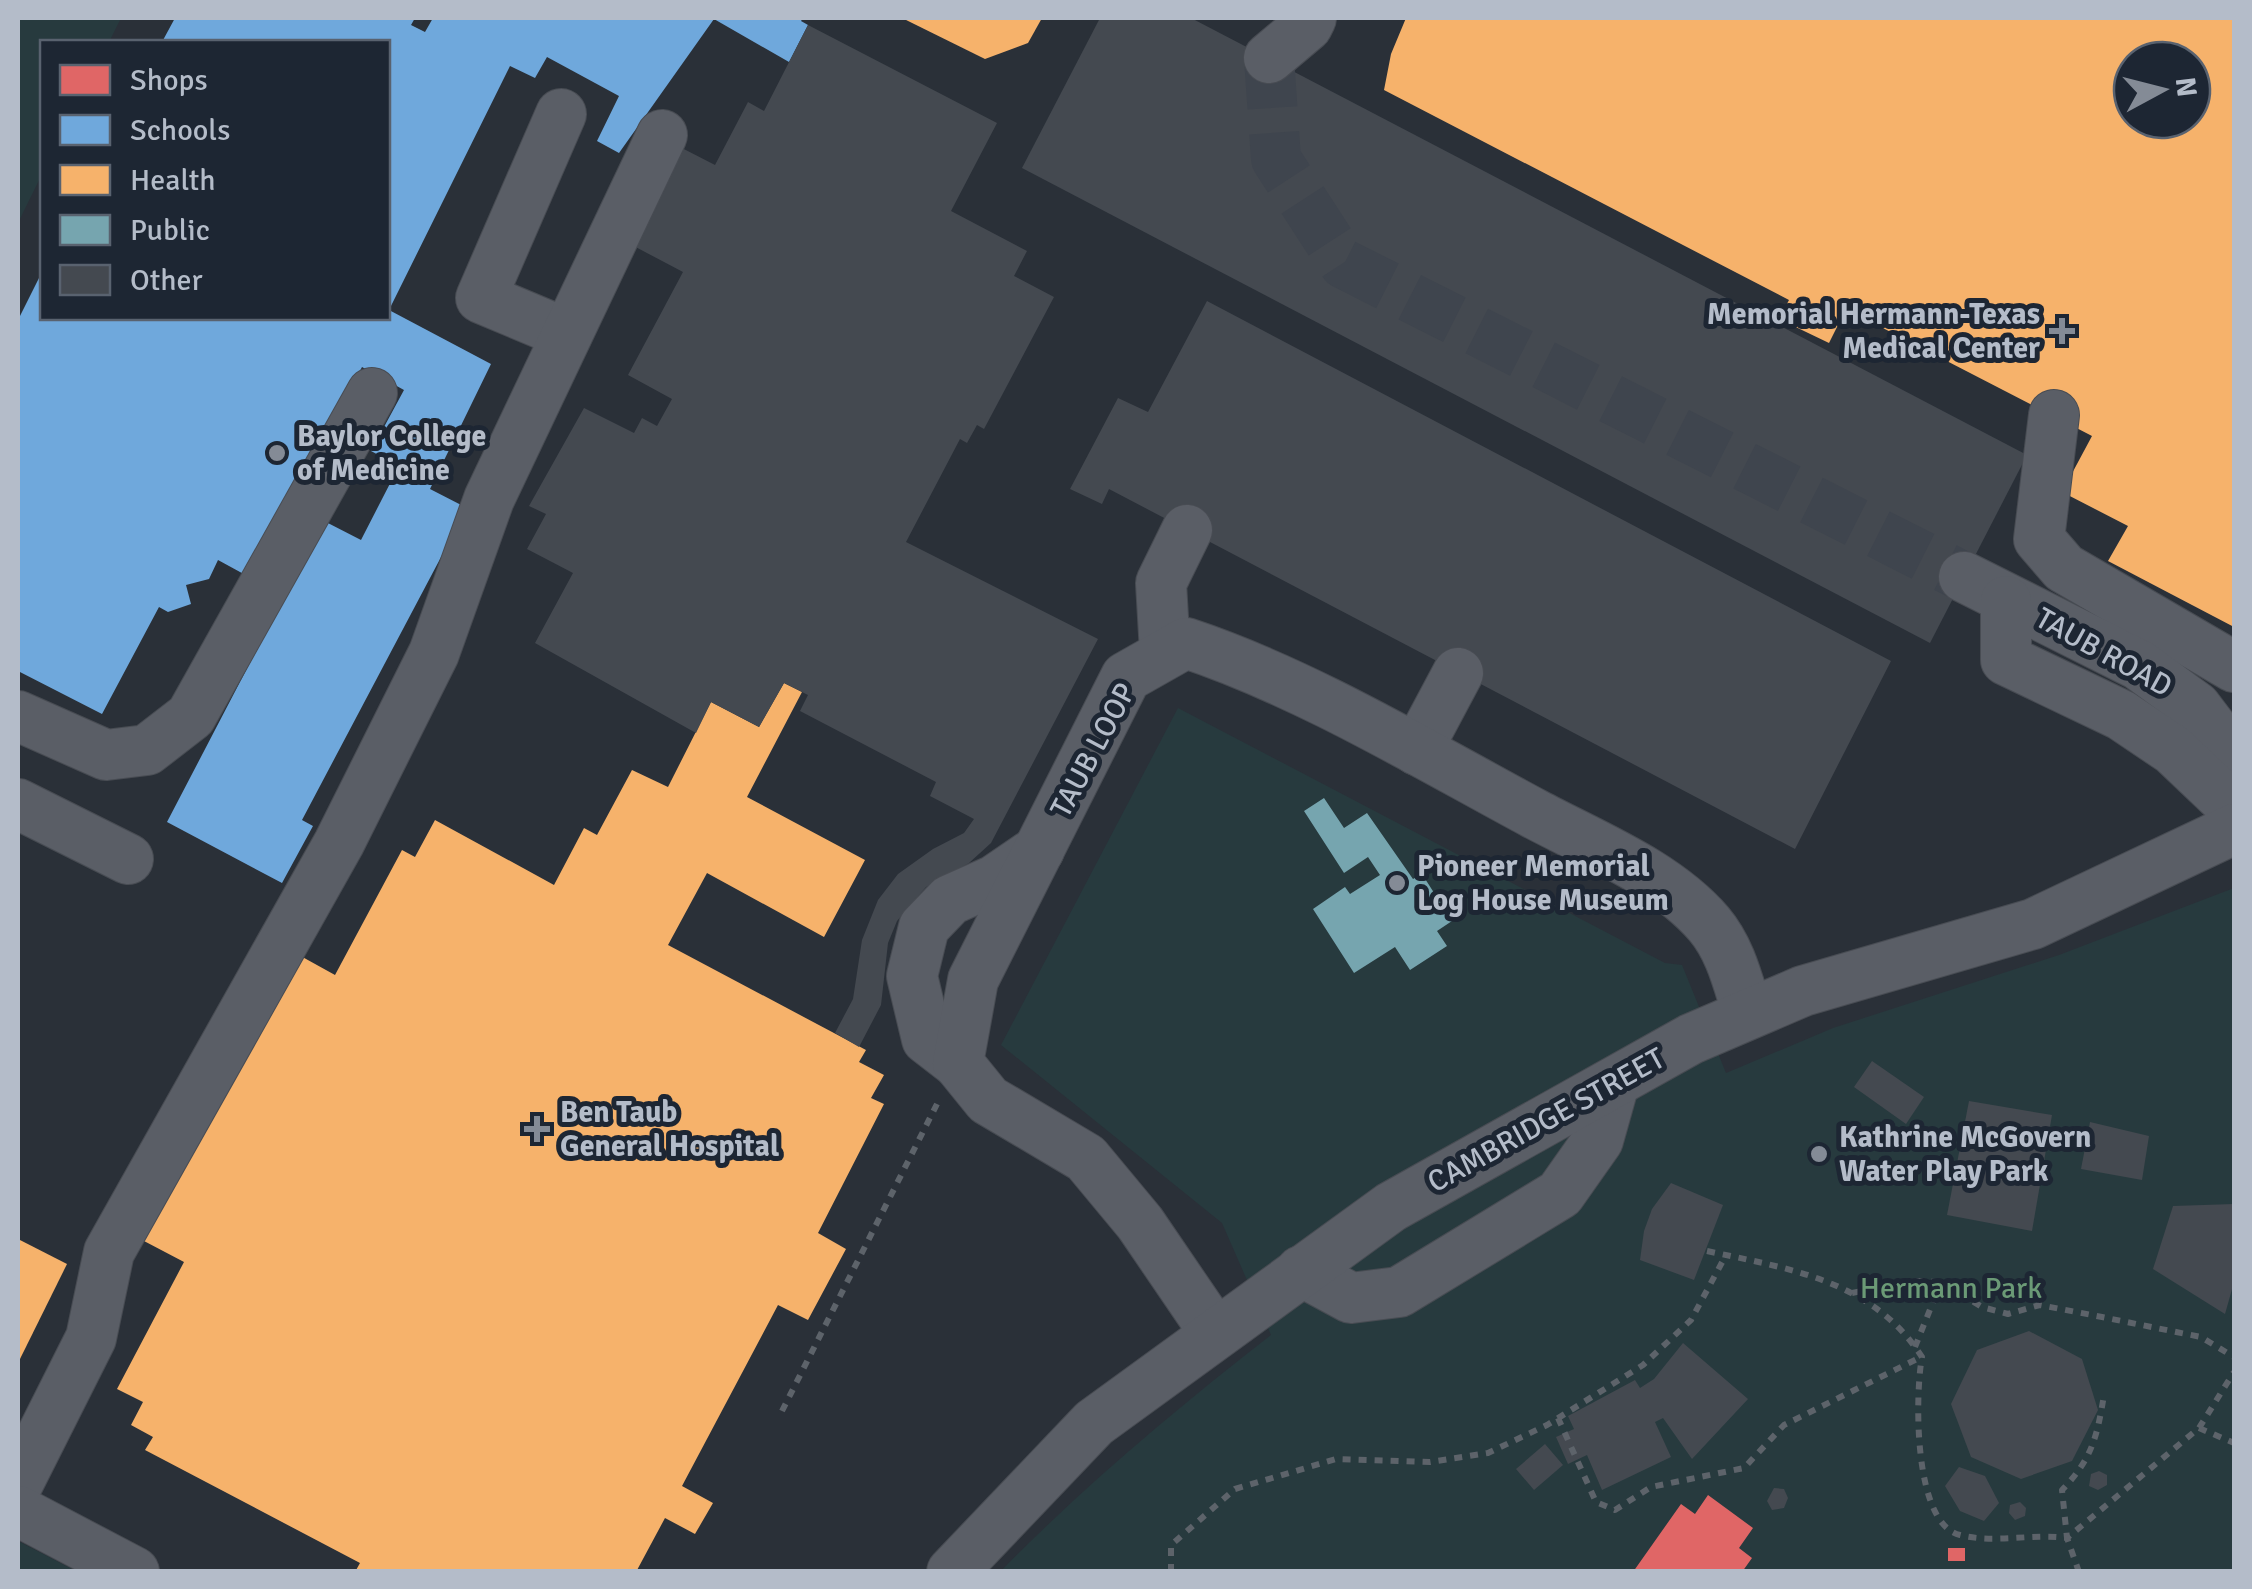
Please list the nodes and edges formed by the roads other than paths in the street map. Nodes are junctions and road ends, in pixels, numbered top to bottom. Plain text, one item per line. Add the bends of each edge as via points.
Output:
1 (1270, 18) edge
2 (1312, 18) edge
3 (561, 114) dead end
4 (662, 136) dead end
5 (567, 334) junction
6 (372, 394) dead end
7 (2054, 416) dead end
8 (1187, 530) dead end
9 (1165, 652) junction
10 (2234, 667) edge
11 (1458, 673) dead end
12 (18, 716) edge
13 (1417, 750) junction
14 (2234, 757) edge
15 (18, 804) edge
16 (2234, 808) edge
17 (2234, 829) edge
18 (1043, 847) junction
19 (128, 858) dead end
20 (1748, 1014) junction
21 (958, 1063) junction
22 (1614, 1083) junction
23 (1301, 1271) junction
24 (1215, 1333) junction
25 (18, 1483) edge
26 (18, 1511) edge
27 (134, 1572) edge
28 (952, 1572) edge

1 - 2 street via 1269,58
3 - 5 street via 481,298
4 - 5 street
5 - 25 street via 489,499 434,653 339,843 109,1252 91,1338
6 - 12 street via 192,716 147,750 106,755
7 - 10 street via 2039,539 2064,568
8 - 9 street via 1161,583
9 - 13 street via 1186,643 1238,660
9 - 18 street, TAUB LOOP via 1126,677
11 - 13 street
13 - 20 street via 1658,881 1708,923 1728,953
14 - 16 street, TAUB ROAD via 2196,707 2139,665 1985,589 2006,660 2121,714 2173,750
15 - 19 street
17 - 20 street, CAMBRIDGE STREET via 2033,924 1803,991
18 - 21 street, TAUB LOOP via 973,980
18 - 21 street via 950,900 924,926 912,976 927,1040
20 - 22 street, CAMBRIDGE STREET
21 - 24 street via 988,1100 1086,1158
22 - 23 street, CAMBRIDGE STREET via 1391,1207
22 - 23 street via 1598,1140 1560,1194 1398,1292 1351,1298
23 - 24 street, CAMBRIDGE STREET
24 - 28 street, CAMBRIDGE STREET via 1094,1423
26 - 27 street

